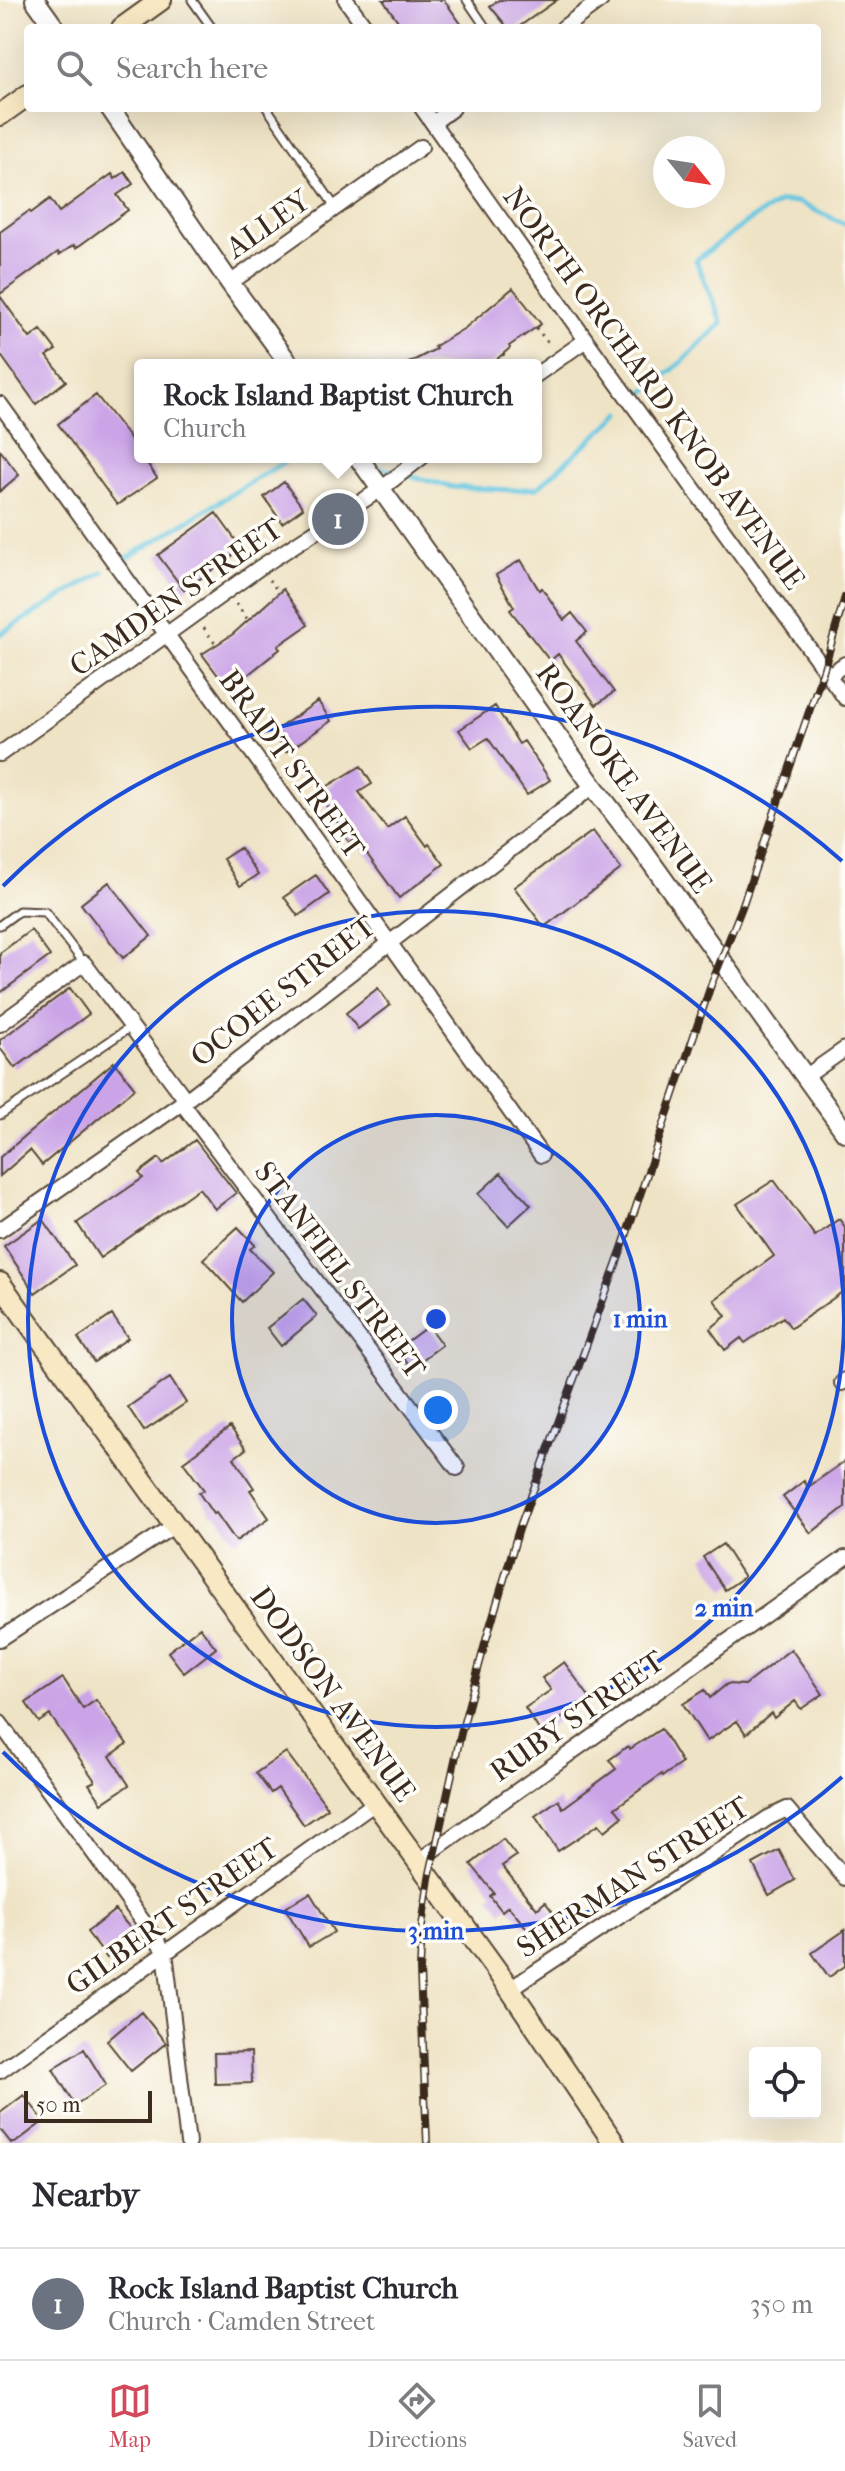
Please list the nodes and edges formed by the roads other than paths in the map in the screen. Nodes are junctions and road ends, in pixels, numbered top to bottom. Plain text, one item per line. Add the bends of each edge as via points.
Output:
1 (35, 0) edge
2 (161, 0) edge
3 (192, 0) edge
4 (346, 0) edge
5 (467, 0) edge
6 (601, 0) edge
7 (52, 24) edge
8 (128, 24) edge
9 (209, 24) edge
10 (363, 24) edge
11 (483, 24) edge
12 (568, 24) edge
13 (24, 98) edge
14 (113, 112) edge
15 (270, 112) edge
16 (425, 112) edge
17 (448, 112) edge
18 (0, 115) edge
19 (433, 123) junction
20 (421, 147) dead end
21 (336, 208) junction
22 (230, 283) junction
23 (586, 340) junction
24 (286, 359) edge
25 (542, 371) edge
26 (0, 404) edge
27 (362, 463) edge
28 (414, 463) edge
29 (381, 489) junction
30 (165, 635) junction
31 (845, 664) edge
32 (829, 675) junction
33 (845, 698) edge
34 (0, 754) edge
35 (593, 786) junction
36 (0, 925) edge
37 (390, 941) junction
38 (84, 963) junction
39 (0, 1024) edge
40 (132, 1026) junction
41 (845, 1049) edge
42 (805, 1077) junction
43 (184, 1101) junction
44 (0, 1115) edge
45 (845, 1132) edge
46 (541, 1155) dead end
47 (0, 1230) edge
48 (0, 1283) edge
49 (457, 1468) dead end
50 (175, 1525) junction
51 (845, 1558) edge
52 (0, 1639) edge
53 (0, 1723) edge
54 (375, 1803) junction
55 (417, 1862) junction
56 (844, 1874) edge
57 (165, 1952) junction
58 (510, 1989) junction
59 (0, 2071) edge
60 (188, 2143) edge
61 (614, 2143) edge

1 - 7 street
2 - 8 main road
3 - 9 lane
4 - 10 street
5 - 11 lane
6 - 12 street
13 - 18 main road
14 - 22 street
15 - 21 lane, ALLEY
16 - 19 street, NORTH ORCHARD KNOB AVENUE
17 - 19 street
19 - 23 street, NORTH ORCHARD KNOB AVENUE
20 - 21 street, ALLEY
21 - 22 street, ALLEY
22 - 24 street
23 - 25 street
23 - 32 street, NORTH ORCHARD KNOB AVENUE
26 - 30 street, BRADT STREET
27 - 29 street, ROANOKE AVENUE
28 - 29 street, CAMDEN STREET
29 - 30 street, CAMDEN STREET
29 - 35 street, ROANOKE AVENUE
30 - 34 street, CAMDEN STREET
30 - 37 street, BRADT STREET
31 - 32 street
32 - 33 street, NORTH ORCHARD KNOB AVENUE
35 - 37 street, OCOEE STREET
35 - 42 street, ROANOKE AVENUE
36 - 38 lane via 19,911 45,912
37 - 43 street, OCOEE STREET
37 - 46 street, BRADT STREET
38 - 39 street
38 - 40 street, STANFIEL STREET
40 - 43 street, STANFIEL STREET
40 - 44 lane
41 - 42 street
42 - 45 street, ROANOKE AVENUE
43 - 47 street, OCOEE STREET
43 - 49 street, STANFIEL STREET
48 - 50 main road, DODSON AVENUE
50 - 52 street
50 - 54 main road, DODSON AVENUE
51 - 55 street, RUBY STREET
53 - 57 street
54 - 55 main road, DODSON AVENUE
54 - 57 street, GILBERT STREET
55 - 58 main road, DODSON AVENUE
56 - 58 street, SHERMAN STREET via 787,1809
57 - 59 street, GILBERT STREET
57 - 60 street
58 - 61 main road, DODSON AVENUE

